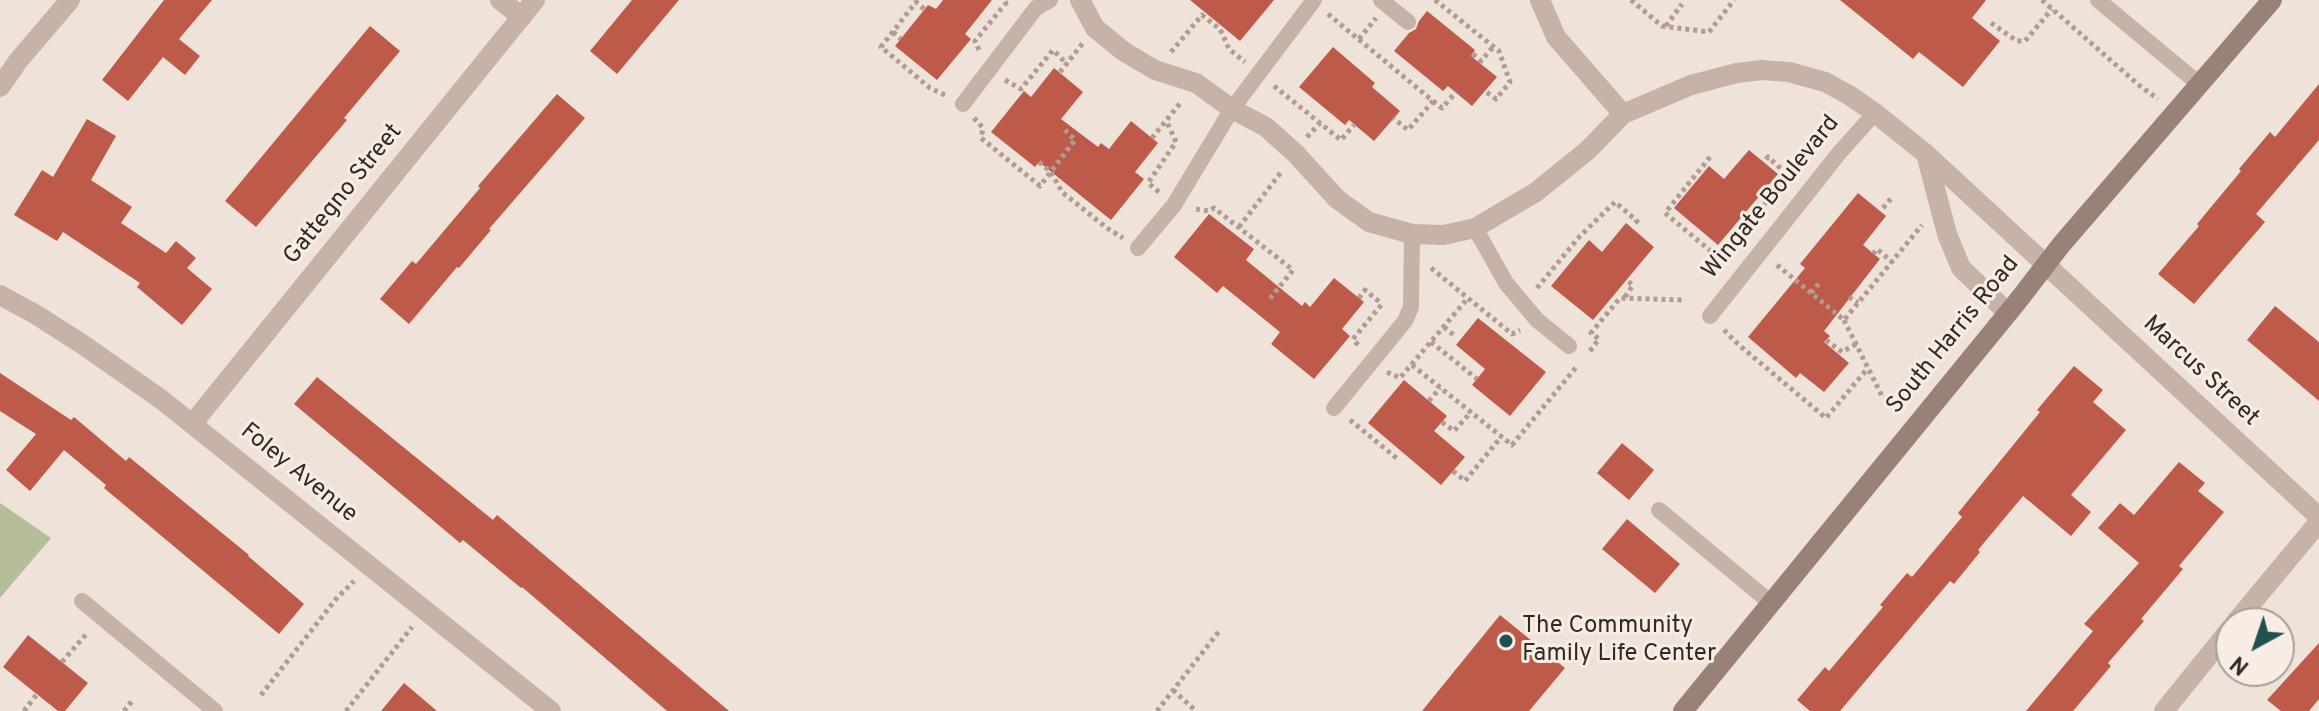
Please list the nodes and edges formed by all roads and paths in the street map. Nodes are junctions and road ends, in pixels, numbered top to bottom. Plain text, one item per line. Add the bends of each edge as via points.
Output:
1 (70, 0) edge
2 (500, 0) edge
3 (535, 0) edge
4 (1002, 0) edge
5 (1050, 0) edge
6 (1080, 0) edge
7 (1314, 0) edge
8 (1381, 0) edge
9 (1435, 0) edge
10 (1540, 0) edge
11 (1631, 0) edge
12 (1734, 0) edge
13 (2042, 0) edge
14 (2098, 0) edge
15 (2272, 0) edge
16 (1682, 4) dead end
17 (924, 9) dead end
18 (2052, 9) junction
19 (1328, 14) dead end
20 (522, 17) junction
21 (1408, 22) dead end
22 (1991, 23) dead end
23 (1666, 26) junction
24 (893, 32) junction
25 (901, 39) dead end
26 (1086, 39) dead end
27 (975, 41) dead end
28 (1493, 47) junction
29 (1473, 54) dead end
30 (1164, 60) dead end
31 (1067, 64) junction
32 (1251, 67) dead end
33 (1060, 72) dead end
34 (1196, 83) junction
35 (1270, 83) dead end
36 (2199, 84) junction
37 (0, 87) edge
38 (933, 88) dead end
39 (1021, 89) dead end
40 (1485, 91) dead end
41 (1456, 92) dead end
42 (1433, 101) junction
43 (2162, 102) dead end
44 (963, 104) dead end
45 (1232, 109) junction
46 (1875, 113) junction
47 (1623, 114) junction
48 (1393, 118) dead end
49 (1166, 120) junction
50 (1320, 123) junction
51 (1354, 125) dead end
52 (983, 128) dead end
53 (1065, 130) dead end
54 (1152, 138) dead end
55 (1304, 140) dead end
56 (1926, 154) junction
57 (1710, 157) dead end
58 (1039, 162) dead end
59 (1764, 163) dead end
60 (1287, 164) dead end
61 (1051, 172) junction
62 (1148, 183) dead end
63 (1893, 196) dead end
64 (1883, 208) dead end
65 (1760, 210) dead end
66 (1209, 211) dead end
67 (1923, 224) dead end
68 (1633, 225) dead end
69 (1239, 227) junction
70 (1107, 228) dead end
71 (1475, 228) junction
72 (1412, 234) junction
73 (1138, 248) dead end
74 (1725, 251) dead end
75 (1873, 254) dead end
76 (1424, 262) dead end
77 (1892, 262) junction
78 (1774, 263) dead end
79 (2045, 266) junction
80 (1626, 280) dead end
81 (1543, 281) dead end
82 (1821, 281) dead end
83 (1811, 293) junction
84 (0, 295) edge
85 (1849, 297) dead end
86 (1359, 298) dead end
87 (1468, 298) junction
88 (1624, 298) junction
89 (1684, 300) dead end
90 (1268, 301) dead end
91 (1858, 303) junction
92 (1382, 304) junction
93 (1389, 309) dead end
94 (2008, 313) junction
95 (1710, 316) joint
96 (1844, 320) junction
97 (1444, 327) junction
98 (1512, 334) dead end
99 (1456, 337) dead end
100 (1353, 339) dead end
101 (1826, 340) dead end
102 (1431, 342) junction
103 (1856, 344) junction
104 (1569, 346) dead end
105 (1412, 365) junction
106 (1868, 368) junction
107 (1400, 378) dead end
108 (1477, 379) dead end
109 (1440, 388) junction
110 (1882, 396) dead end
111 (1429, 401) dead end
112 (1334, 408) dead end
113 (1471, 412) junction
114 (1442, 422) dead end
115 (193, 423) junction
116 (1360, 428) dead end
117 (1501, 437) junction
118 (1399, 460) dead end
119 (1453, 471) dead end
120 (1659, 510) dead end
121 (2319, 519) edge
122 (357, 578) dead end
123 (82, 601) dead end
124 (1771, 603) junction
125 (2248, 607) edge
126 (414, 624) dead end
127 (1220, 630) dead end
128 (89, 632) dead end
129 (2215, 648) edge
130 (62, 662) dead end
131 (1173, 690) junction
132 (37, 694) dead end
133 (261, 695) dead end
134 (132, 701) dead end
135 (24, 711) edge
136 (124, 711) edge
137 (215, 711) edge
138 (346, 711) edge
139 (551, 711) edge
140 (1157, 711) edge
141 (1196, 711) edge
142 (1683, 711) edge
143 (2164, 711) edge

1 - 37 street
2 - 20 street
3 - 20 street, Gattegno Street
4 - 27 path via 1006,3
5 - 44 lane via 1036,8
6 - 34 street, Wingate Boulevard via 1095,28 1123,51 1155,70
7 - 45 lane
8 - 21 lane
9 - 28 path
10 - 47 street via 1556,37
11 - 23 path
12 - 23 path via 1709,32
13 - 18 path
14 - 36 lane
15 - 36 main road, South Harris Road
16 - 23 path
17 - 24 path via 916,2
18 - 22 path via 2025,41
18 - 43 path
19 - 42 path
20 - 115 street, Gattegno Street
24 - 25 path
24 - 38 path via 881,47
26 - 31 path
28 - 29 path via 1481,61
28 - 40 path via 1510,82 1496,99
30 - 32 path via 1202,15
31 - 33 path
31 - 39 path via 1053,50
34 - 45 street, Wingate Boulevard
34 - 49 path
35 - 50 path
36 - 79 main road, South Harris Road
41 - 42 path via 1442,108
42 - 48 path via 1408,130
45 - 72 street, Wingate Boulevard via 1266,127 1337,199 1369,222
45 - 73 lane via 1174,205
46 - 47 street, Wingate Boulevard via 1825,82 1762,70 1691,85
46 - 56 street, Wingate Boulevard
46 - 95 lane, Wingate Boulevard
47 - 71 street, Wingate Boulevard via 1536,192
49 - 54 path
49 - 62 path via 1176,142
50 - 51 path via 1341,140
50 - 55 path
52 - 61 path via 981,138 1040,186
53 - 61 path via 1075,140
56 - 79 street, Wingate Boulevard
56 - 94 street via 1961,268
57 - 74 path via 1665,213 1713,253
58 - 61 path
59 - 65 path via 1768,157 1788,175
60 - 69 path
61 - 70 path via 1062,192
63 - 64 path
66 - 69 path via 1214,208
67 - 77 path
68 - 81 path via 1637,221 1615,202
69 - 90 path via 1293,270
71 - 72 street, Wingate Boulevard via 1444,235
71 - 104 lane via 1506,283 1537,320
72 - 112 lane via 1411,307 1405,321
75 - 77 path via 1877,249
76 - 87 path
77 - 91 path
78 - 83 path
79 - 94 main road, South Harris Road
79 - 121 street, Marcus Street
80 - 88 path via 1633,285
82 - 83 path
83 - 96 path
84 - 115 street, Foley Avenue via 82,344
85 - 91 path
86 - 92 path via 1365,290
87 - 97 path
87 - 98 path
88 - 89 path
88 - 117 path via 1591,333 1599,339 1512,445
91 - 96 path
92 - 93 path
92 - 100 path
94 - 124 main road, South Harris Road
95 - 106 path via 1826,418
96 - 103 path
97 - 99 path
97 - 102 path
101 - 103 path via 1842,352
102 - 105 path
102 - 108 path
103 - 106 path
105 - 107 path
105 - 109 path
106 - 110 path
109 - 111 path
109 - 113 path
113 - 114 path via 1454,431
113 - 117 path
115 - 139 street, Foley Avenue
116 - 118 path
117 - 119 path via 1465,481
120 - 124 lane
121 - 125 street
122 - 133 path
123 - 137 lane
124 - 142 main road, South Harris Road
126 - 138 path
127 - 131 path
128 - 130 path
129 - 143 street
131 - 140 path
131 - 141 path
132 - 135 path
134 - 136 path

